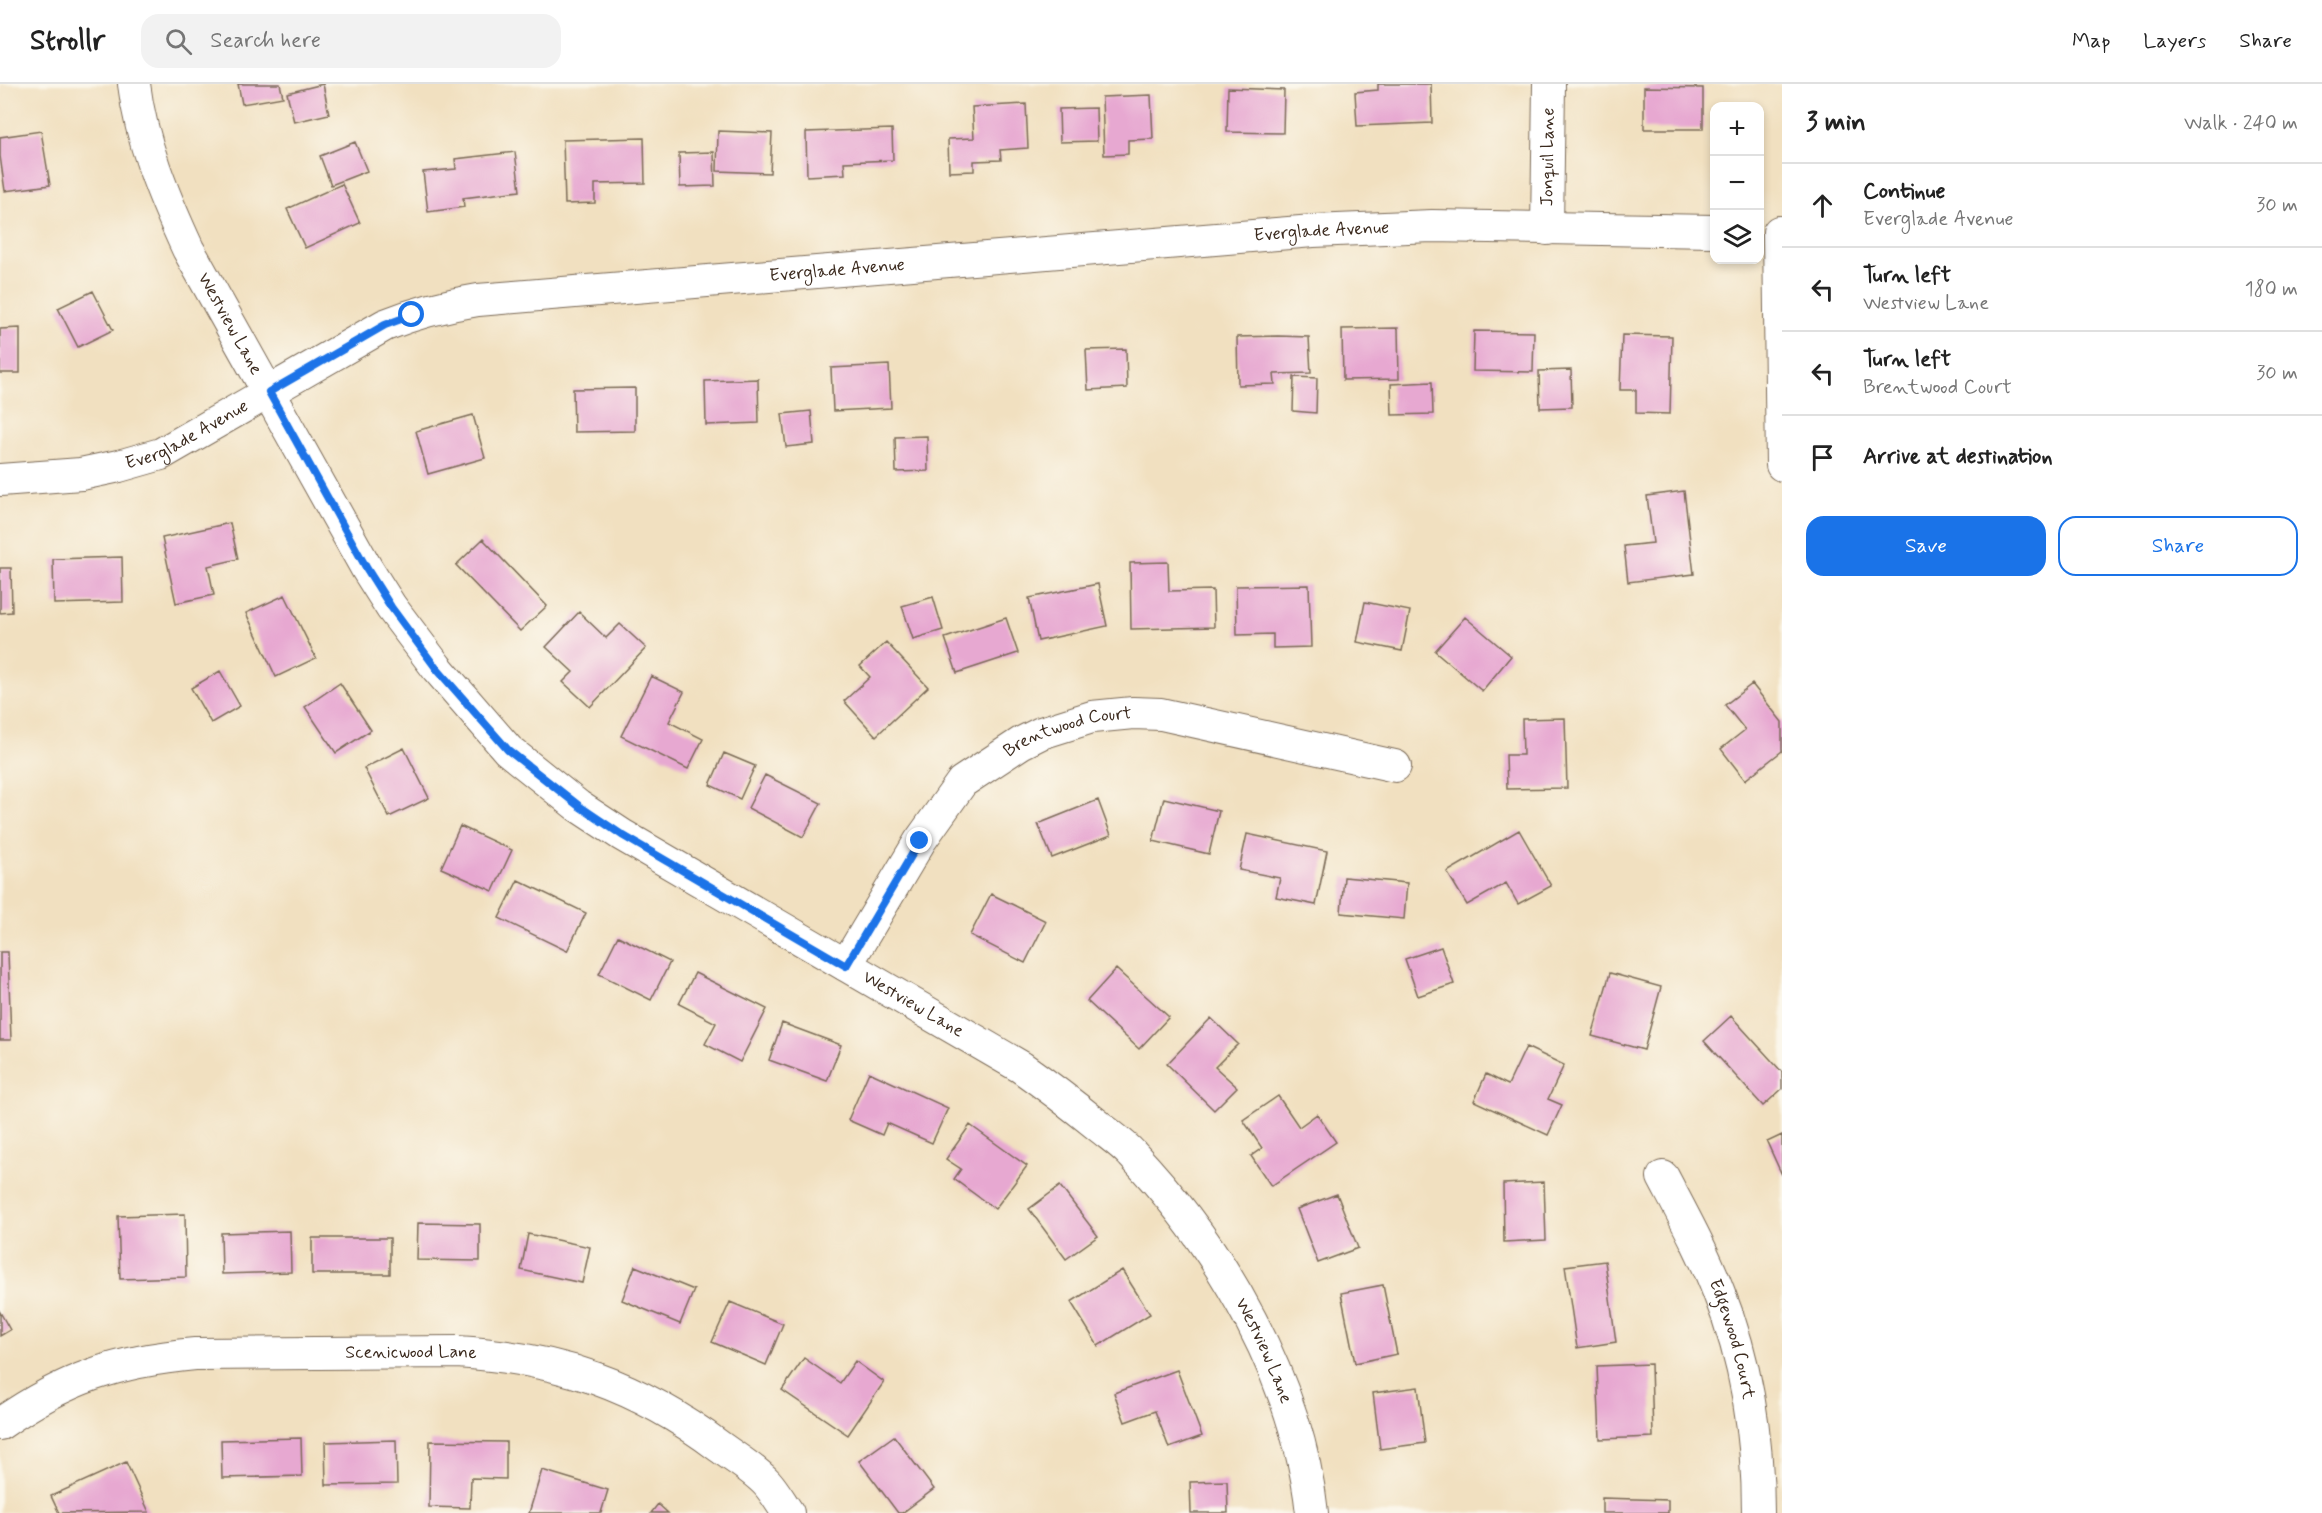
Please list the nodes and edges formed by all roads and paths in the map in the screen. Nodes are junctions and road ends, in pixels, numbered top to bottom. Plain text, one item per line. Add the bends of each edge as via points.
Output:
1 (134, 84) edge
2 (1549, 84) edge
3 (1547, 229) junction
4 (1710, 231) edge
5 (1774, 232) edge
6 (269, 392) junction
7 (1782, 465) edge
8 (0, 480) edge
9 (1395, 766) dead end
10 (846, 966) junction
11 (1663, 1177) dead end
12 (0, 1424) edge
13 (788, 1513) edge
14 (1312, 1513) edge
15 (1758, 1513) edge

1 - 6 street, Westview Lane via 151,157 169,208
2 - 3 street, Jonquil Lane
3 - 4 street, Everglade Avenue
3 - 6 street, Everglade Avenue via 1432,226 1312,231 478,300 385,325
5 - 7 street
6 - 8 street, Everglade Avenue via 161,454 81,474
6 - 10 street, Westview Lane via 391,607 436,668 508,750 622,835
9 - 10 street, Brentwood Court via 1161,714 1092,717 1041,733 962,782 920,841
10 - 14 street, Westview Lane via 1021,1067 1131,1152 1194,1229 1259,1337 1285,1399
11 - 15 street, Edgewood Court via 1720,1293 1736,1341 1754,1426
12 - 13 street, Scenicwood Lane via 30,1403 81,1378 160,1357 491,1354 581,1373 656,1404 766,1482

